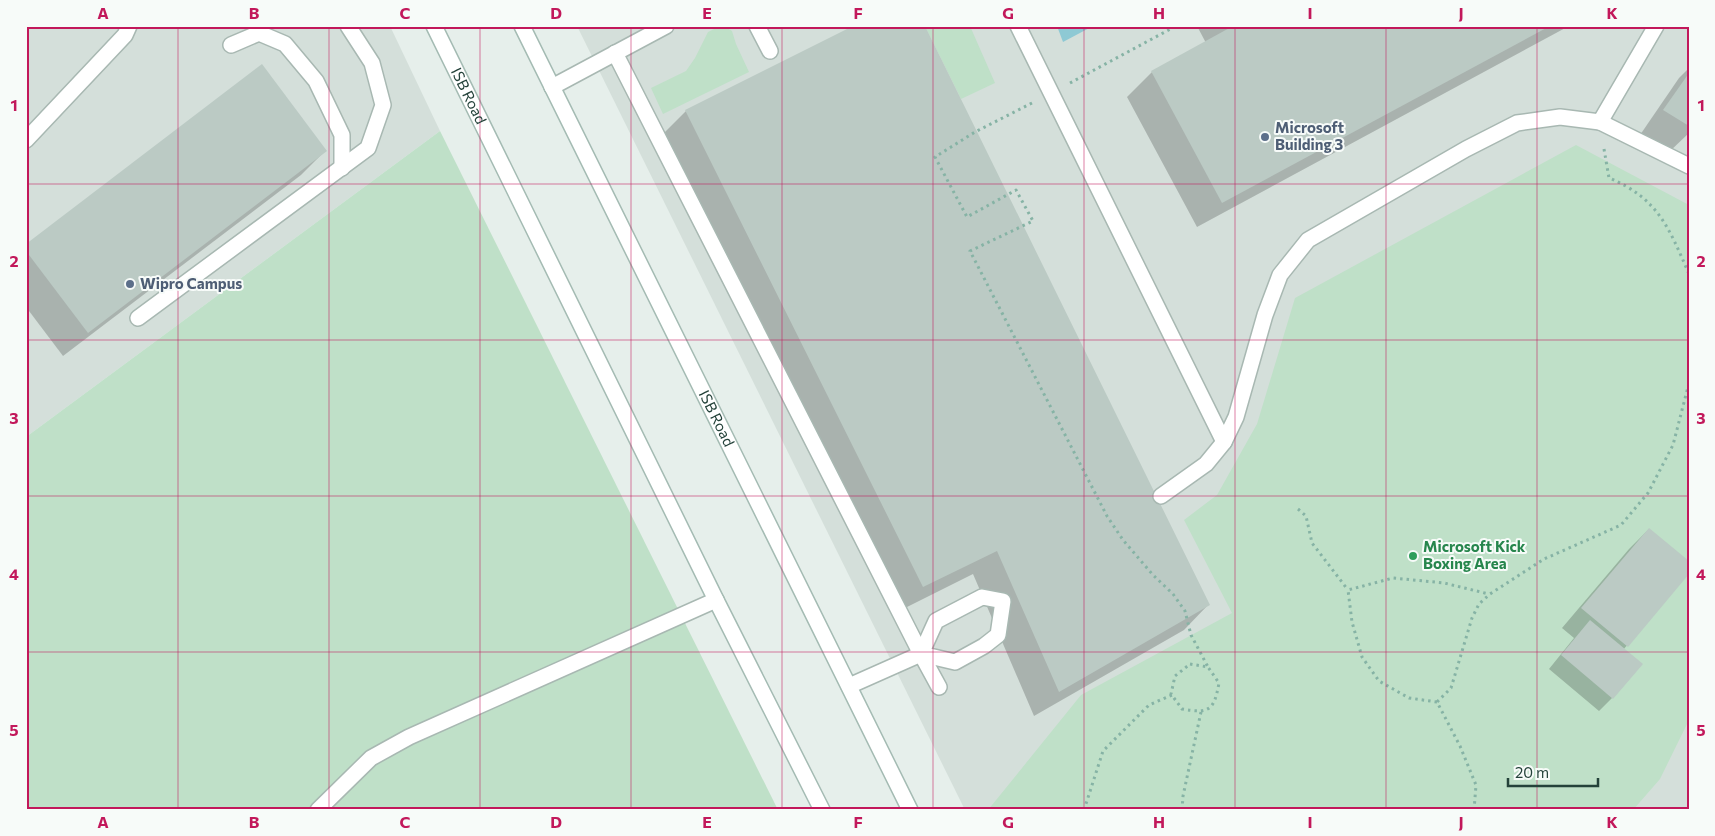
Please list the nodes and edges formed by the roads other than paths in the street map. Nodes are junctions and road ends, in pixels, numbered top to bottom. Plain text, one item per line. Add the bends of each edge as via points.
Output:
1 (128, 26) edge
2 (348, 26) edge
3 (434, 26) edge
4 (522, 26) edge
5 (666, 26) edge
6 (757, 26) edge
7 (1018, 26) edge
8 (1656, 26) edge
9 (231, 45) dead end
10 (770, 52) dead end
11 (615, 53) junction
12 (552, 87) junction
13 (1600, 122) junction
14 (26, 140) edge
15 (1688, 163) edge
16 (342, 168) junction
17 (138, 318) dead end
18 (1224, 442) junction
19 (1160, 496) dead end
20 (716, 600) junction
21 (921, 654) junction
22 (849, 686) junction
23 (939, 687) dead end
24 (318, 810) edge
25 (822, 810) edge
26 (910, 810) edge

1 - 14 main road via 125,34
2 - 16 main road via 372,63 383,105 368,148
3 - 20 main road, ISB Road
4 - 12 main road, ISB Road
5 - 11 main road
6 - 10 main road
7 - 18 main road
8 - 13 main road
9 - 16 main road via 258,34 285,44 316,81 342,135
11 - 12 main road
11 - 21 main road
12 - 22 main road, ISB Road
13 - 15 main road
13 - 18 main road via 1560,117 1517,123 1308,240 1280,275 1236,417
16 - 17 main road
18 - 19 main road via 1206,464
20 - 24 main road via 409,737 371,758
20 - 25 main road, ISB Road
21 - 21 main road via 936,621 982,597 1007,599 998,636 984,646 955,662
21 - 22 main road
21 - 23 main road
22 - 26 main road, ISB Road

